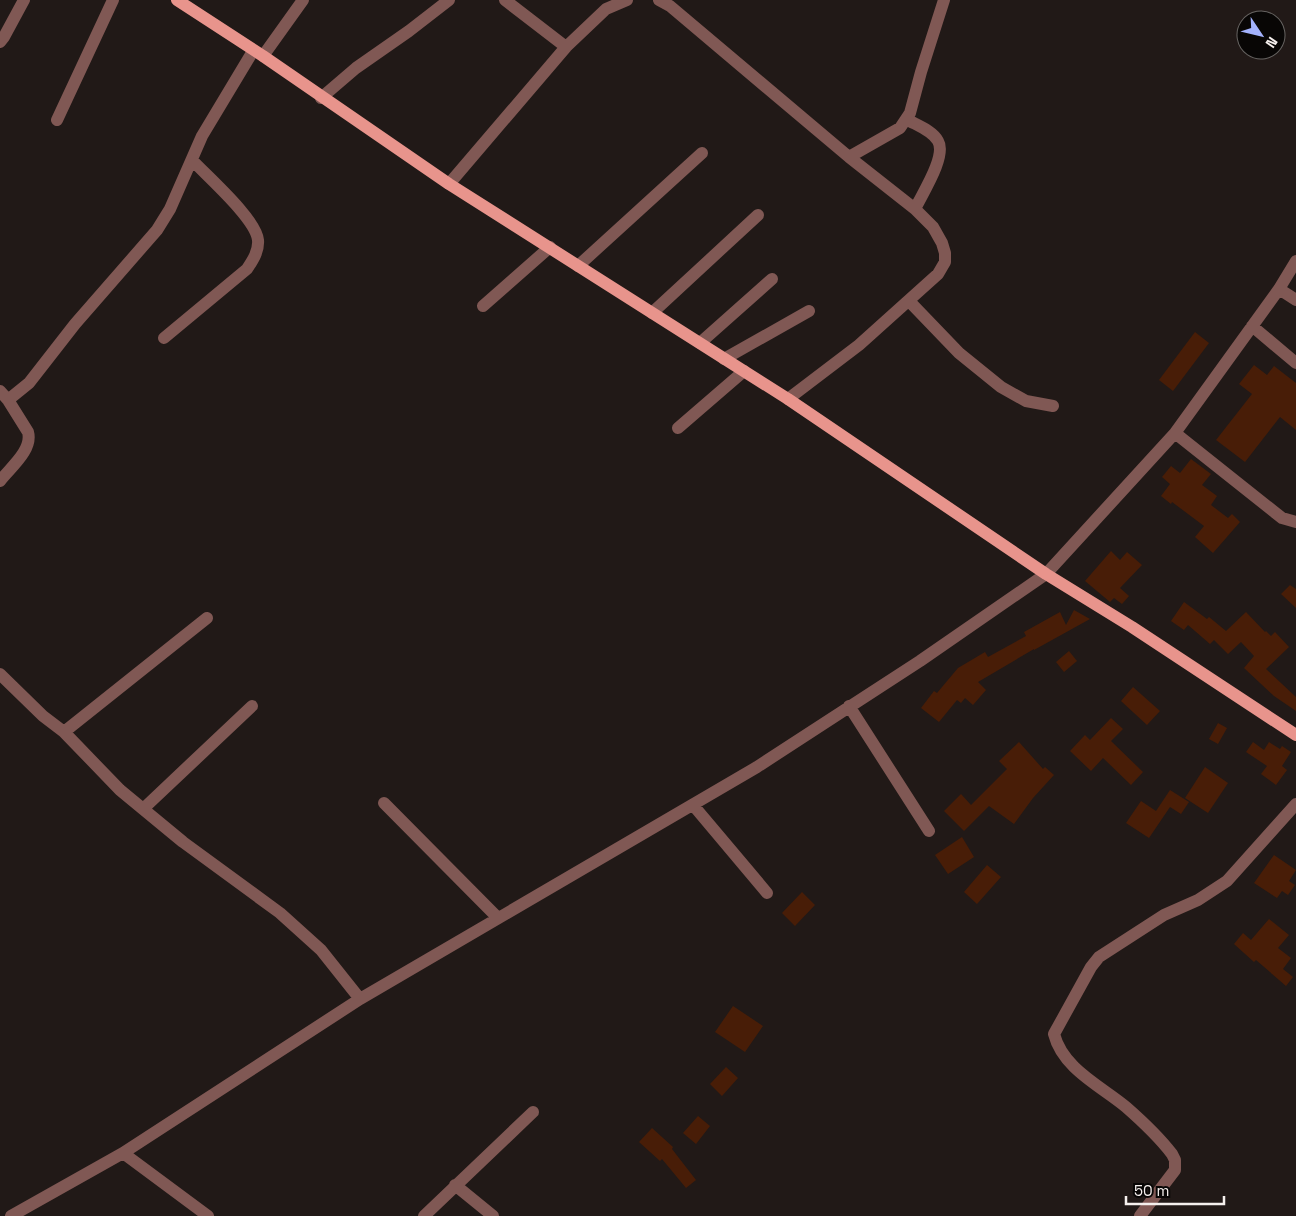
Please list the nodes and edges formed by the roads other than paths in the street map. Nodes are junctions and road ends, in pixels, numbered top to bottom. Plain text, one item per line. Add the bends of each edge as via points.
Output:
1 (24, 0) edge
2 (113, 0) edge
3 (177, 0) edge
4 (303, 0) edge
5 (449, 0) edge
6 (505, 0) edge
7 (627, 0) edge
8 (659, 0) edge
9 (944, 0) edge
10 (608, 5) edge
11 (0, 42) edge
12 (566, 47) junction
13 (258, 54) junction
14 (321, 98) junction
15 (906, 119) junction
16 (57, 120) dead end
17 (702, 153) dead end
18 (849, 156) junction
19 (192, 160) junction
20 (449, 184) junction
21 (915, 209) junction
22 (758, 215) dead end
23 (550, 248) junction
24 (1296, 261) edge
25 (578, 266) junction
26 (772, 279) dead end
27 (1279, 289) junction
28 (1296, 300) edge
29 (909, 301) junction
30 (483, 306) dead end
31 (809, 311) dead end
32 (652, 313) junction
33 (1252, 326) junction
34 (164, 338) dead end
35 (700, 343) junction
36 (724, 359) junction
37 (1296, 363) edge
38 (744, 371) junction
39 (4, 395) edge
40 (788, 399) junction
41 (1053, 406) dead end
42 (678, 428) dead end
43 (1175, 433) junction
44 (0, 480) edge
45 (1296, 522) edge
46 (1046, 574) junction
47 (207, 618) dead end
48 (0, 674) edge
49 (252, 706) dead end
50 (849, 706) junction
51 (64, 732) junction
52 (1296, 735) edge
53 (384, 803) dead end
54 (693, 804) junction
55 (1296, 804) edge
56 (142, 809) junction
57 (929, 831) dead end
58 (767, 894) dead end
59 (498, 918) junction
60 (360, 1000) junction
61 (533, 1112) dead end
62 (123, 1153) junction
63 (455, 1185) junction
64 (11, 1216) edge
65 (208, 1216) edge
66 (424, 1216) edge
67 (493, 1216) edge
68 (1140, 1216) edge

1 - 11 street
2 - 16 street
3 - 13 main road
4 - 13 street
5 - 14 street via 356,68
6 - 12 street
7 - 10 street
8 - 18 street
9 - 15 street
10 - 12 street
12 - 20 street
13 - 14 main road
13 - 19 street via 202,136
14 - 20 main road
15 - 18 street via 900,128
15 - 21 street via 931,133 940,147 939,160
17 - 25 street
18 - 21 street
19 - 34 street via 255,230 258,241 256,254 247,269
19 - 39 street via 157,230 75,324 29,383
20 - 23 main road
21 - 29 street via 942,243 945,262 938,274
22 - 32 street
23 - 25 main road
23 - 30 street
24 - 27 street
25 - 32 main road
26 - 35 street
27 - 28 street
27 - 33 street
29 - 40 street
29 - 41 street via 959,353 1000,387 1026,401
31 - 36 street
32 - 35 main road
33 - 37 street
33 - 43 street
35 - 36 main road
36 - 38 main road
38 - 40 main road
38 - 42 street
39 - 44 street via 30,438 24,453
40 - 46 main road
43 - 45 street via 1282,518
43 - 46 street
46 - 50 street
46 - 52 main road
47 - 51 street
48 - 51 street
49 - 56 street
50 - 54 street via 758,767
50 - 57 street
51 - 56 street
53 - 59 street
54 - 58 street
54 - 59 street
55 - 68 street via 1227,881 1198,900 1164,915 1100,957 1091,967 1054,1034 1057,1045 1071,1064 1127,1107 1175,1160 1175,1170
56 - 60 street via 280,913 321,950
59 - 60 street
60 - 62 street
61 - 63 street
62 - 64 street
62 - 65 street
63 - 66 street
63 - 67 street

